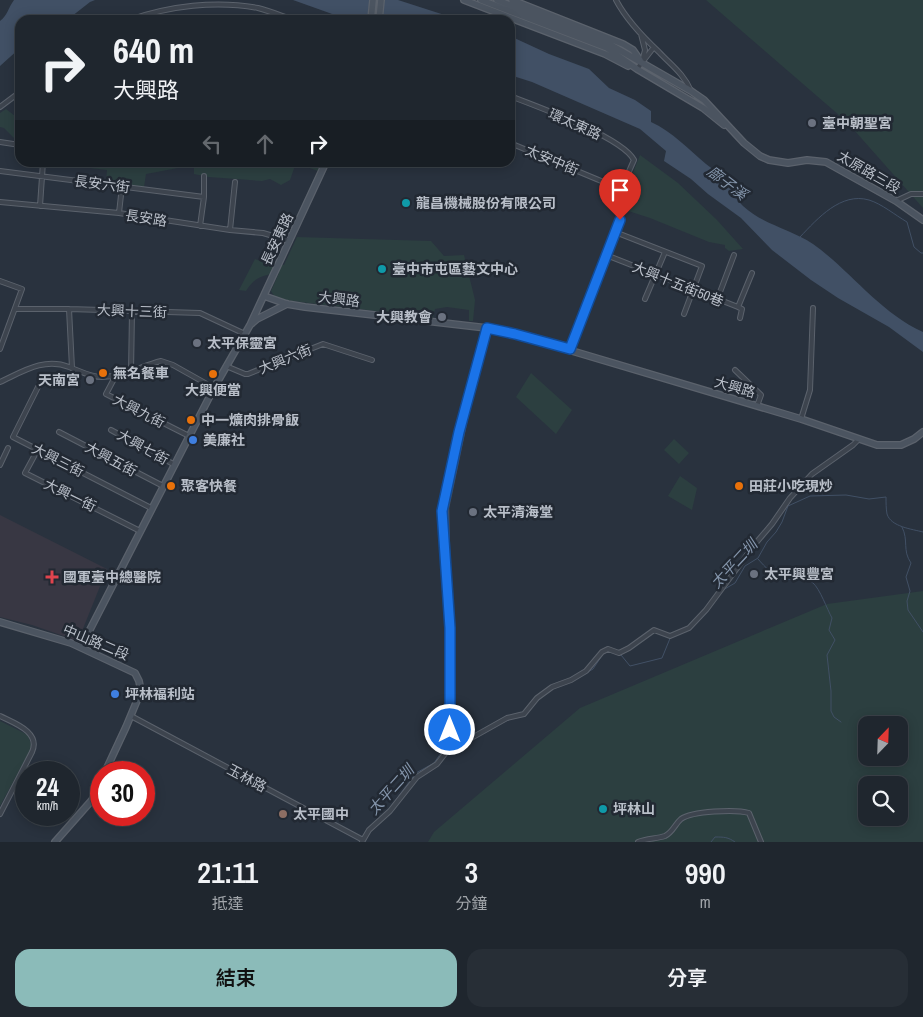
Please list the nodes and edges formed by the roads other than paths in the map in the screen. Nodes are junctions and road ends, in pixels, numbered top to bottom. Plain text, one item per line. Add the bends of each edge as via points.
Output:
1 (373, 0) edge
2 (381, 0) edge
3 (464, 0) edge
4 (481, 0) edge
5 (497, 0) edge
6 (512, 0) edge
7 (616, 0) edge
8 (147, 15) edge
9 (278, 15) edge
10 (372, 15) edge
11 (380, 15) edge
12 (503, 15) edge
13 (515, 20) edge
14 (640, 32) junction
15 (654, 47) junction
16 (642, 62) junction
17 (637, 69) junction
18 (692, 91) junction
19 (15, 96) edge
20 (515, 98) edge
21 (0, 107) edge
22 (0, 142) edge
23 (744, 143) junction
24 (15, 144) edge
25 (515, 145) edge
26 (43, 167) edge
27 (324, 167) edge
28 (0, 171) edge
29 (204, 176) dead end
30 (42, 177) junction
31 (235, 182) dead end
32 (122, 186) junction
33 (621, 187) joint
34 (923, 194) edge
35 (204, 197) junction
36 (896, 201) junction
37 (0, 202) edge
38 (40, 206) junction
39 (118, 214) junction
40 (620, 220) dead end
41 (923, 220) edge
42 (200, 226) junction
43 (230, 230) junction
44 (615, 232) junction
45 (290, 242) junction
46 (665, 252) junction
47 (606, 255) junction
48 (734, 255) dead end
49 (752, 273) dead end
50 (655, 275) junction
51 (0, 281) edge
52 (693, 290) junction
53 (264, 296) junction
54 (645, 299) dead end
55 (717, 300) junction
56 (288, 304) junction
57 (738, 307) junction
58 (813, 308) dead end
59 (15, 309) junction
60 (69, 309) junction
61 (132, 312) junction
62 (684, 314) dead end
63 (740, 318) dead end
64 (250, 325) junction
65 (487, 328) junction
66 (244, 334) junction
67 (0, 349) edge
68 (570, 349) junction
69 (372, 360) dead end
70 (226, 366) junction
71 (72, 368) junction
72 (735, 370) dead end
73 (131, 372) junction
74 (114, 377) junction
75 (0, 382) edge
76 (38, 387) dead end
77 (214, 388) junction
78 (757, 406) junction
79 (801, 419) junction
80 (111, 430) dead end
81 (59, 432) dead end
82 (923, 432) edge
83 (189, 436) junction
84 (858, 439) junction
85 (8, 448) dead end
86 (38, 449) junction
87 (0, 465) edge
88 (175, 465) junction
89 (163, 486) junction
90 (151, 508) junction
91 (140, 531) junction
92 (0, 622) edge
93 (81, 647) junction
94 (0, 716) edge
95 (131, 716) junction
96 (451, 746) junction
97 (110, 761) edge
98 (90, 802) edge
99 (0, 814) edge
100 (362, 841) edge
101 (55, 842) edge
102 (638, 842) edge
103 (760, 842) edge

1 - 10 main road
2 - 11 main road
3 - 12 main road, 太原路三段
4 - 17 main road, 太原路三段 via 607,48
5 - 16 main road, 太原路三段 via 609,44
6 - 16 main road, 太原路三段 via 623,44 633,50
7 - 14 street
8 - 9 street via 202,4 256,8
13 - 17 main road, 太原路三段
14 - 15 street
14 - 16 street via 644,46
15 - 16 street
15 - 18 street via 687,80
16 - 17 street
16 - 18 main road, 太原路三段
17 - 23 main road, 太原路三段 via 703,108
18 - 23 main road, 太原路三段
19 - 21 street
20 - 33 street, 環太東路 via 599,134 628,152 634,160
22 - 24 street
23 - 36 main road, 太原路三段 via 769,160 826,162
25 - 33 street, 太安中街
26 - 30 street
27 - 45 main road, 長安東路
28 - 30 street, 長安六街
29 - 35 street
30 - 32 street, 長安六街
30 - 38 street
31 - 43 street
32 - 35 street, 長安六街
32 - 39 street
34 - 36 street via 911,194
35 - 42 street
36 - 41 main road, 太原路三段
37 - 38 street, 長安路
38 - 39 street, 長安路
39 - 42 street, 長安路
40 - 44 street
42 - 43 street, 長安路
43 - 45 street, 長安路 via 263,233
44 - 46 street
44 - 47 street
45 - 53 main road, 長安東路
46 - 50 street
46 - 52 street via 702,266
47 - 50 street, 大興十五街50巷
47 - 68 street
48 - 55 street
49 - 57 street
50 - 52 street, 大興十五街50巷
50 - 54 street
51 - 59 street via 22,289
52 - 55 street, 大興十五街50巷
52 - 62 street
53 - 56 main road, 大興路
53 - 64 main road, 長安東路
55 - 57 street, 大興十五街50巷
56 - 64 main road
56 - 65 main road, 大興路
57 - 63 street, 大興十五街50巷 via 742,309
58 - 79 street via 810,390
59 - 60 street, 大興十三街
59 - 67 street
60 - 61 street, 大興十三街
60 - 71 street
61 - 66 street, 大興十三街 via 200,313
61 - 73 street
64 - 66 main road
65 - 68 main road, 大興路
65 - 96 street via 442,511 450,628 448,738
66 - 70 main road
68 - 78 main road, 大興路
69 - 70 street, 大興六街 via 323,344 248,374
70 - 77 main road
71 - 74 street via 86,375
71 - 75 street via 60,364 40,365
72 - 78 street via 761,395
73 - 74 street
73 - 77 street via 161,361
74 - 83 street, 大興九街 via 106,394
76 - 86 street, 大興三街 via 13,437
77 - 83 main road
78 - 79 main road, 大興路
79 - 84 main road, 大興路
80 - 88 street, 大興七街
81 - 89 street, 大興五街
82 - 84 main road, 大興路 via 900,445
83 - 88 main road
84 - 96 street via 812,474 790,498 689,628 670,636 654,630 619,653 608,649 586,671 537,698 524,714 507,718
85 - 87 street
86 - 90 street, 大興三街
86 - 91 street, 大興一街 via 24,473
88 - 89 main road
89 - 90 main road
90 - 91 main road
91 - 93 main road
92 - 93 main road, 中山路二段
93 - 95 main road, 中山路二段 via 135,673 141,691
94 - 99 street via 26,730 34,743
95 - 97 main road, 中山路二段
95 - 100 street, 玉林路
96 - 100 street via 437,764 417,777
98 - 101 main road
102 - 103 street via 665,836 681,819 698,813 740,810 749,813

